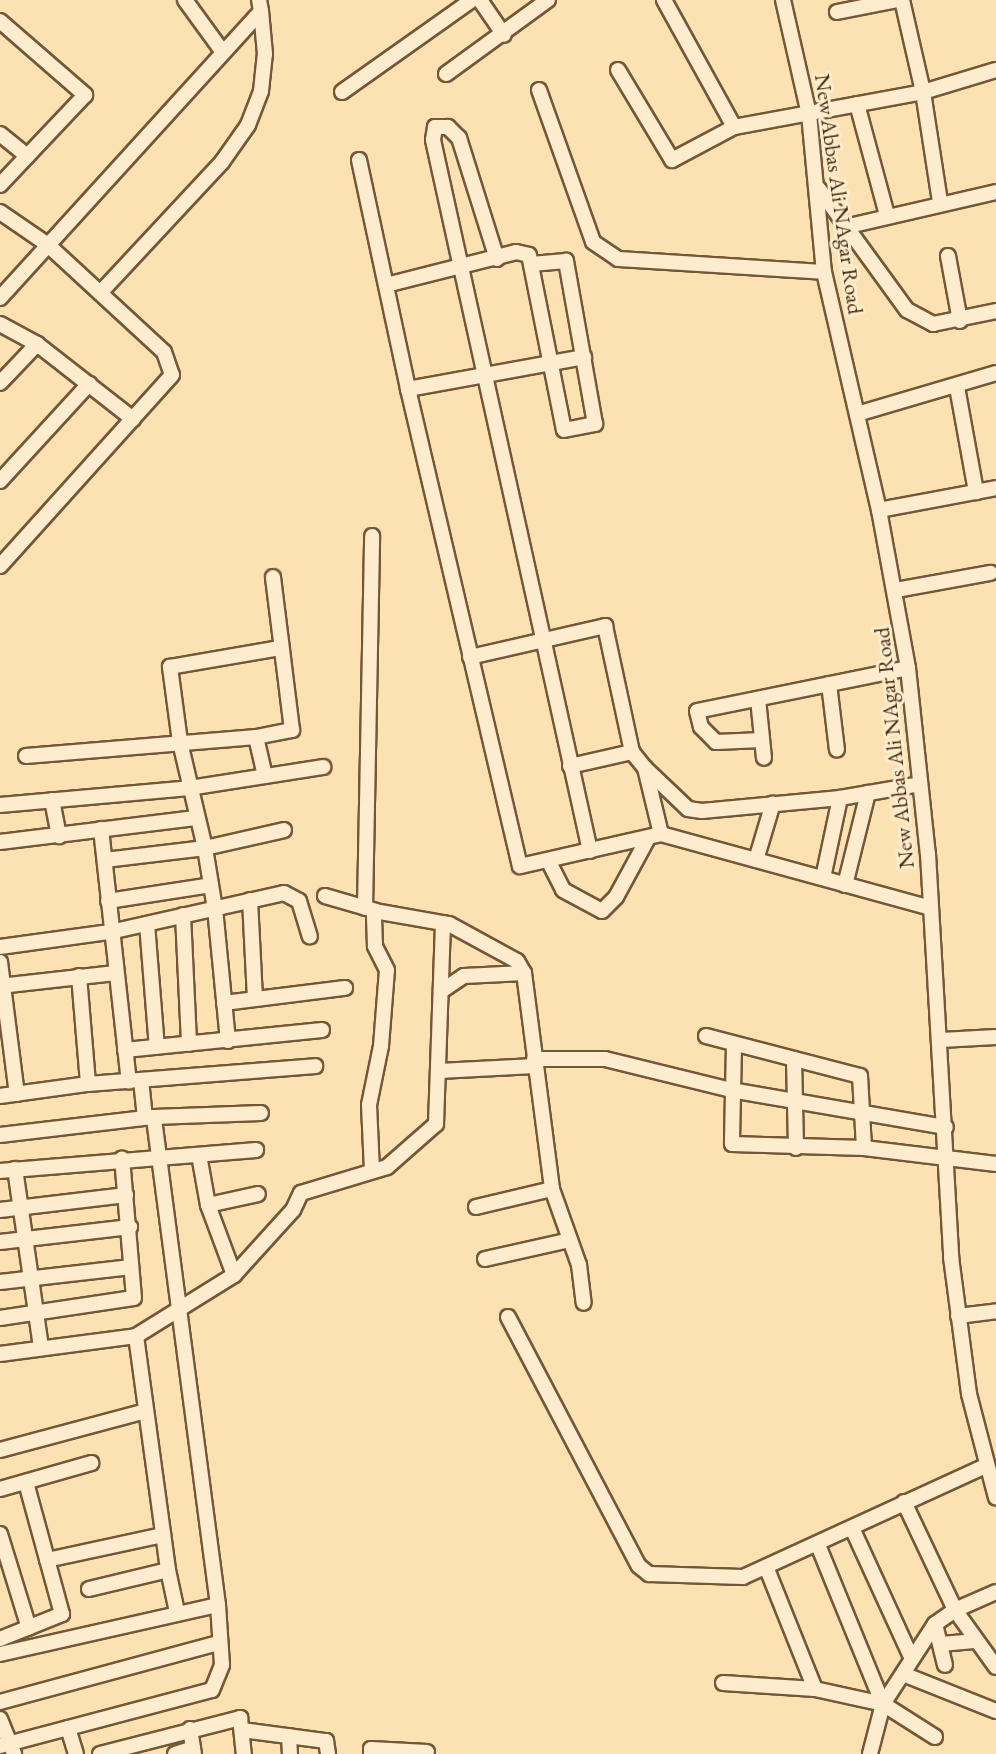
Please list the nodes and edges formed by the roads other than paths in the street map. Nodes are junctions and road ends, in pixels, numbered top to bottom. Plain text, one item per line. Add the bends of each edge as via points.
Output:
1 (185, 0) edge
2 (472, 0) edge
3 (480, 0) edge
4 (664, 0) edge
5 (783, 0) edge
6 (897, 0) edge
7 (902, 0) edge
8 (544, 1) edge
9 (260, 6) edge
10 (837, 12) dead end
11 (0, 21) edge
12 (504, 35) junction
13 (222, 51) junction
14 (618, 70) dead end
15 (996, 70) edge
16 (446, 74) dead end
17 (539, 90) dead end
18 (342, 92) dead end
19 (923, 92) junction
20 (857, 104) junction
21 (809, 114) junction
22 (734, 127) junction
23 (0, 134) edge
24 (27, 156) junction
25 (359, 160) dead end
26 (0, 184) edge
27 (819, 189) junction
28 (996, 192) edge
29 (940, 202) junction
30 (0, 212) edge
31 (887, 215) junction
32 (849, 226) junction
33 (48, 245) junction
34 (948, 256) dead end
35 (497, 259) junction
36 (531, 264) junction
37 (461, 267) junction
38 (824, 272) junction
39 (386, 285) junction
40 (100, 293) junction
41 (0, 298) edge
42 (996, 311) edge
43 (960, 321) junction
44 (0, 324) edge
45 (37, 344) junction
46 (584, 357) junction
47 (551, 363) junction
48 (484, 373) junction
49 (996, 373) edge
50 (0, 383) edge
51 (89, 384) junction
52 (957, 387) junction
53 (408, 389) junction
54 (857, 414) junction
55 (133, 419) junction
56 (0, 481) edge
57 (996, 488) edge
58 (976, 492) junction
59 (879, 510) junction
60 (372, 536) dead end
61 (0, 566) edge
62 (990, 573) dead end
63 (273, 577) dead end
64 (896, 591) junction
65 (542, 640) junction
66 (280, 648) junction
67 (470, 657) junction
68 (908, 668) junction
69 (830, 684) junction
70 (758, 699) junction
71 (256, 737) junction
72 (762, 740) junction
73 (180, 742) junction
74 (837, 750) dead end
75 (632, 752) junction
76 (26, 756) dead end
77 (764, 758) dead end
78 (570, 766) junction
79 (323, 767) dead end
80 (645, 768) junction
81 (265, 776) junction
82 (920, 784) junction
83 (189, 788) junction
84 (868, 793) junction
85 (840, 798) junction
86 (52, 800) junction
87 (773, 803) junction
88 (0, 805) edge
89 (196, 818) junction
90 (101, 829) junction
91 (285, 830) dead end
92 (661, 834) junction
93 (59, 836) junction
94 (647, 840) junction
95 (0, 842) edge
96 (205, 848) junction
97 (590, 852) junction
98 (105, 860) junction
99 (756, 860) junction
100 (549, 862) junction
101 (823, 878) junction
102 (211, 885) junction
103 (845, 885) junction
104 (325, 896) dead end
105 (250, 900) junction
106 (108, 901) junction
107 (931, 908) junction
108 (215, 909) junction
109 (370, 909) junction
110 (183, 915) junction
111 (443, 923) junction
112 (147, 924) junction
113 (110, 932) junction
114 (310, 936) dead end
115 (0, 947) edge
116 (0, 962) edge
117 (115, 973) junction
118 (524, 973) junction
119 (80, 976) junction
120 (2, 986) edge
121 (345, 988) dead end
122 (443, 990) junction
123 (255, 999) junction
124 (224, 1002) junction
125 (322, 1030) dead end
126 (706, 1036) dead end
127 (996, 1037) edge
128 (939, 1040) junction
129 (228, 1041) junction
130 (189, 1044) junction
131 (734, 1045) junction
132 (157, 1047) junction
133 (125, 1050) junction
134 (794, 1059) junction
135 (534, 1062) junction
136 (315, 1066) dead end
137 (439, 1071) junction
138 (135, 1081) junction
139 (88, 1084) junction
140 (731, 1090) junction
141 (17, 1094) junction
142 (0, 1096) edge
143 (792, 1099) junction
144 (865, 1110) junction
145 (261, 1113) dead end
146 (149, 1117) junction
147 (946, 1127) junction
148 (0, 1135) edge
149 (796, 1148) junction
150 (864, 1148) junction
151 (256, 1150) dead end
152 (199, 1155) junction
153 (158, 1158) junction
154 (948, 1158) junction
155 (122, 1159) junction
156 (996, 1164) edge
157 (15, 1169) junction
158 (0, 1171) edge
159 (372, 1171) junction
160 (552, 1188) junction
161 (258, 1194) dead end
162 (126, 1195) junction
163 (208, 1205) junction
164 (476, 1207) dead end
165 (20, 1208) junction
166 (0, 1210) edge
167 (130, 1227) junction
168 (24, 1239) junction
169 (570, 1240) junction
170 (0, 1242) edge
171 (486, 1258) dead end
172 (131, 1266) junction
173 (234, 1275) junction
174 (30, 1278) junction
175 (0, 1282) edge
176 (584, 1303) dead end
177 (180, 1311) junction
178 (996, 1311) edge
179 (37, 1312) junction
180 (958, 1316) junction
181 (508, 1317) dead end
182 (0, 1318) edge
183 (136, 1336) junction
184 (41, 1348) junction
185 (0, 1354) edge
186 (146, 1411) junction
187 (0, 1450) edge
188 (92, 1463) dead end
189 (986, 1466) junction
190 (26, 1482) junction
191 (0, 1489) edge
192 (996, 1498) edge
193 (904, 1502) junction
194 (852, 1528) junction
195 (0, 1534) edge
196 (163, 1535) junction
197 (818, 1545) junction
198 (47, 1560) junction
199 (767, 1569) junction
200 (168, 1570) junction
201 (89, 1589) dead end
202 (996, 1592) edge
203 (218, 1605) junction
204 (955, 1610) junction
205 (177, 1612) junction
206 (935, 1624) junction
207 (29, 1629) junction
208 (0, 1639) edge
209 (974, 1641) junction
210 (219, 1643) junction
211 (941, 1644) junction
212 (0, 1654) edge
213 (912, 1659) junction
214 (945, 1665) dead end
215 (996, 1667) edge
216 (903, 1674) junction
217 (723, 1683) dead end
218 (814, 1689) junction
219 (0, 1702) edge
220 (883, 1704) junction
221 (996, 1711) edge
222 (0, 1719) edge
223 (68, 1728) junction
224 (190, 1729) junction
225 (242, 1730) junction
226 (289, 1736) junction
227 (935, 1737) dead end
228 (8, 1748) edge
229 (194, 1751) edge
230 (427, 1752) dead end
231 (76, 1754) edge
232 (100, 1754) edge
233 (176, 1754) edge
234 (244, 1754) edge
235 (290, 1754) edge
236 (328, 1754) edge
237 (371, 1754) edge
238 (870, 1754) edge

1 - 13 street
2 - 18 street
3 - 12 street
4 - 22 street
5 - 21 street, New Abbas Ali NAgar Road
6 - 10 street
7 - 19 street
8 - 12 street
9 - 13 street
9 - 40 street via 265,54 261,91 248,125 222,162
11 - 24 street via 85,95
12 - 16 street
13 - 33 street
14 - 22 street via 672,160
15 - 19 street
17 - 38 street via 593,242 618,259
19 - 20 street
19 - 29 street
20 - 21 street
20 - 31 street
21 - 22 street
21 - 27 street, New Abbas Ali NAgar Road
23 - 24 street
24 - 26 street
25 - 39 street
27 - 32 street
27 - 38 street, New Abbas Ali NAgar Road
28 - 29 street
29 - 31 street
30 - 33 street
31 - 32 street
32 - 43 street via 907,310 933,324
33 - 40 street
33 - 41 street
34 - 43 street
35 - 36 street via 521,252 529,255
35 - 37 street
35 - 37 street via 459,138 456,131 440,126 433,132 433,140
36 - 46 street via 566,261
36 - 47 street
37 - 39 street
37 - 48 street
38 - 54 street, New Abbas Ali NAgar Road
39 - 53 street
40 - 55 street via 164,352 172,370 171,380
42 - 43 street
44 - 45 street
45 - 50 street
45 - 51 street
46 - 47 street
46 - 47 street via 595,424 564,430
47 - 48 street
48 - 53 street
48 - 65 street
49 - 52 street
51 - 55 street
51 - 56 street
52 - 54 street
52 - 58 street
53 - 67 street
54 - 59 street, New Abbas Ali NAgar Road
55 - 61 street
57 - 58 street
58 - 59 street
59 - 64 street, New Abbas Ali NAgar Road
60 - 109 street
62 - 64 street
63 - 66 street
64 - 68 street, New Abbas Ali NAgar Road
65 - 67 street
65 - 75 street via 605,626
65 - 78 street
66 - 71 street via 292,730
66 - 73 street via 170,667
67 - 100 street via 520,866
68 - 69 street
68 - 82 street, New Abbas Ali NAgar Road
69 - 70 street
69 - 74 street
70 - 72 street
70 - 72 street via 697,711 701,727 716,742
71 - 73 street
71 - 81 street
72 - 77 street
73 - 76 street
73 - 83 street
75 - 78 street
75 - 80 street
78 - 97 street
79 - 81 street
80 - 87 street via 688,809
80 - 92 street
81 - 83 street
82 - 84 street
82 - 107 street, New Abbas Ali NAgar Road
83 - 86 street
83 - 89 street
84 - 85 street
84 - 103 street
85 - 87 street
85 - 101 street
86 - 88 street
86 - 93 street
87 - 99 street
89 - 90 street
89 - 96 street
90 - 93 street
90 - 98 street
91 - 96 street
92 - 94 street
92 - 99 street
93 - 95 street
94 - 97 street
94 - 100 street via 616,897 602,911 563,890
96 - 98 street
96 - 102 street
97 - 100 street
98 - 106 street
99 - 101 street
101 - 103 street
102 - 106 street
102 - 108 street
103 - 107 street
104 - 109 street
105 - 108 street
105 - 114 street via 276,894 292,896 302,908
105 - 123 street
106 - 113 street
107 - 128 street, New Abbas Ali NAgar Road
108 - 110 street
108 - 124 street
109 - 111 street
109 - 159 street via 375,946 387,970 381,1046 369,1105
110 - 112 street
110 - 130 street
111 - 118 street via 511,956
111 - 122 street
112 - 113 street
112 - 132 street
113 - 115 street
113 - 117 street
116 - 120 street
117 - 119 street
117 - 133 street
118 - 122 street via 464,976
118 - 135 street
119 - 120 street
119 - 139 street
120 - 141 street
121 - 123 street
122 - 137 street
123 - 124 street
124 - 129 street
125 - 129 street
126 - 131 street
127 - 128 street
128 - 147 street, New Abbas Ali NAgar Road
129 - 130 street
130 - 132 street
131 - 134 street
131 - 140 street
132 - 133 street
133 - 138 street
134 - 143 street
134 - 144 street via 860,1076
135 - 137 street
135 - 140 street via 605,1059
135 - 160 street
136 - 138 street
137 - 159 street via 436,1124 387,1167
138 - 139 street
138 - 146 street
139 - 141 street
140 - 143 street
140 - 149 street via 732,1144
141 - 142 street
143 - 144 street
143 - 149 street
144 - 147 street
144 - 150 street
145 - 146 street
146 - 148 street
146 - 153 street
147 - 154 street, New Abbas Ali NAgar Road
149 - 150 street
150 - 154 street
151 - 152 street
152 - 153 street
152 - 163 street
153 - 155 street
153 - 177 street
154 - 156 street
154 - 180 street, New Abbas Ali NAgar Road via 951,1257
155 - 157 street
155 - 162 street
157 - 158 street
157 - 165 street
159 - 173 street via 307,1190
160 - 164 street
160 - 169 street
161 - 163 street
162 - 165 street
162 - 167 street
163 - 173 street
165 - 166 street
165 - 168 street
167 - 168 street
167 - 172 street
168 - 170 street
168 - 174 street
169 - 171 street
169 - 176 street via 579,1265
172 - 174 street
172 - 179 street via 134,1298
173 - 177 street
174 - 175 street
174 - 179 street
177 - 183 street
177 - 203 street
178 - 180 street
179 - 182 street
179 - 184 street
180 - 189 street, New Abbas Ali NAgar Road via 969,1394
181 - 199 street via 643,1571 743,1577
183 - 184 street
183 - 186 street
184 - 185 street
186 - 187 street
186 - 196 street
188 - 190 street
189 - 192 street, New Abbas Ali NAgar Road
189 - 193 street
190 - 191 street
190 - 198 street
193 - 194 street
193 - 204 street
194 - 197 street
194 - 213 street
195 - 207 street
196 - 198 street
196 - 200 street
197 - 199 street
197 - 220 street
198 - 207 street via 62,1614
199 - 218 street
200 - 201 street
200 - 205 street
202 - 204 street
203 - 205 street
203 - 210 street
204 - 206 street
204 - 209 street
205 - 212 street
206 - 211 street
206 - 213 street
207 - 208 street
209 - 211 street
209 - 215 street
210 - 219 street
210 - 223 street via 222,1665 212,1690
211 - 214 street
213 - 216 street
216 - 220 street
216 - 221 street
217 - 218 street
218 - 220 street
220 - 227 street
220 - 238 street
222 - 228 street
223 - 228 street
223 - 231 street
224 - 225 street via 240,1718
224 - 229 street
224 - 232 street
225 - 226 street
225 - 234 street
226 - 235 street
226 - 236 street via 326,1741
229 - 233 street
230 - 237 street via 371,1749

